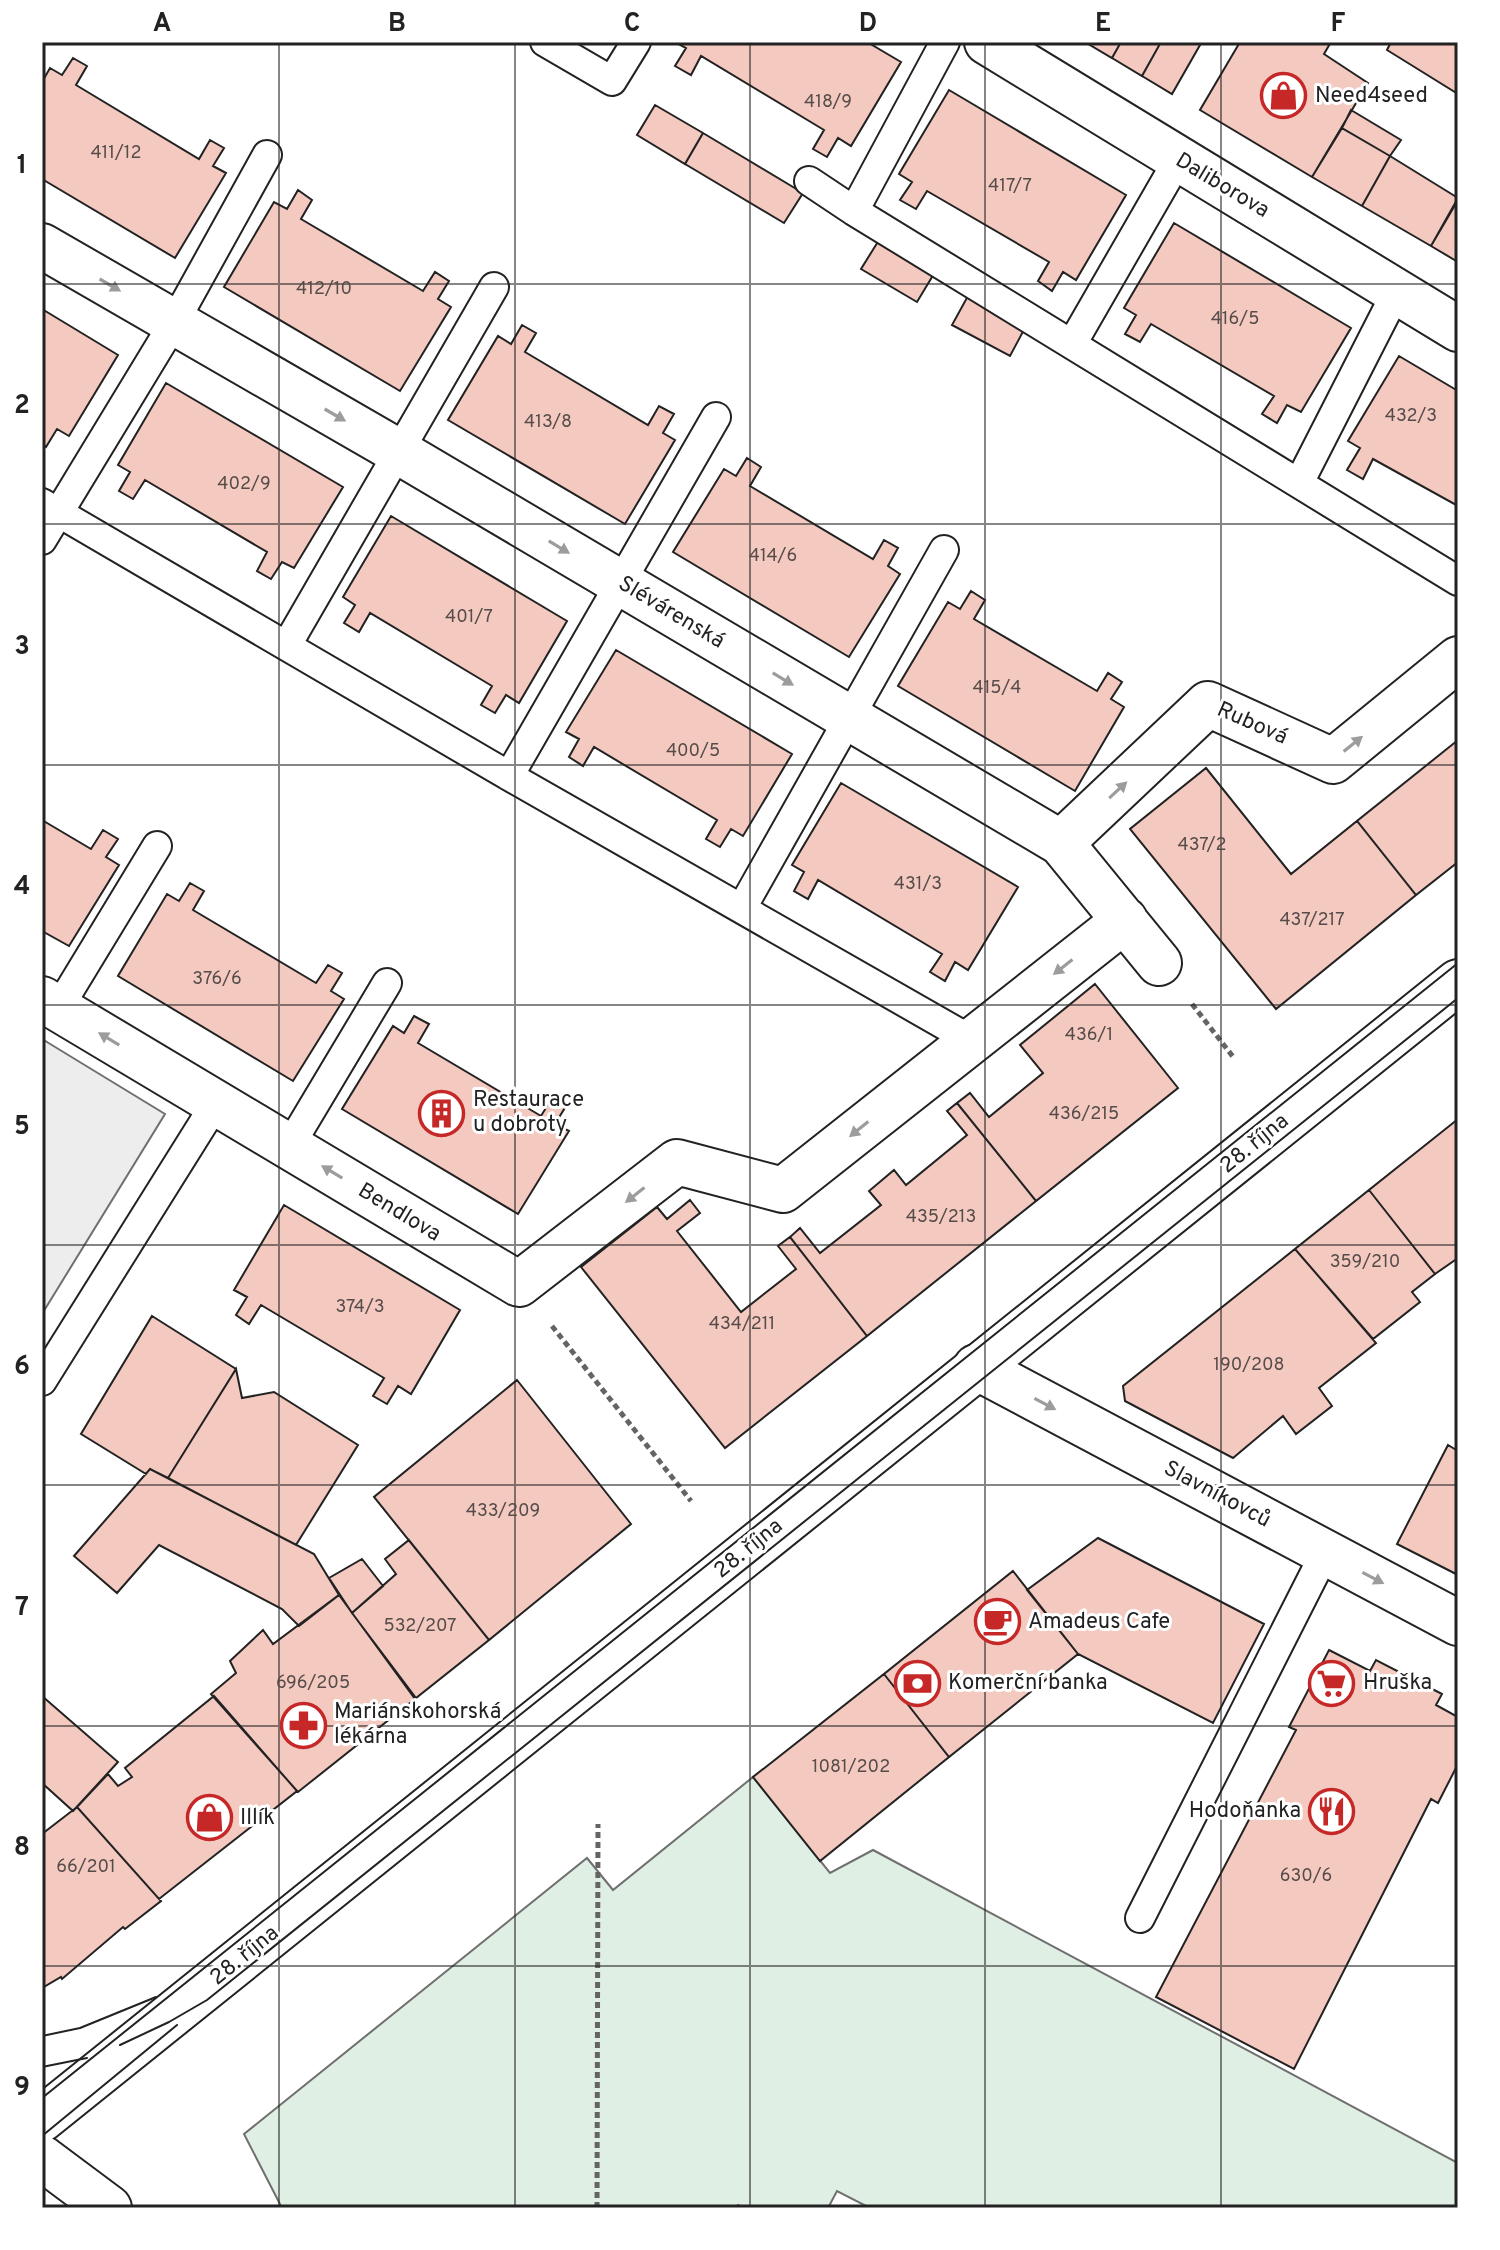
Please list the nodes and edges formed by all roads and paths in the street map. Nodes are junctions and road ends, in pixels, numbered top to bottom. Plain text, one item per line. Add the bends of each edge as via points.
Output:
1 (545, 42) edge
2 (636, 42) edge
3 (945, 42) edge
4 (987, 42) edge
5 (267, 155) dead end
6 (1178, 160) junction
7 (809, 181) dead end
8 (854, 211) junction
9 (42, 246) edge
10 (494, 287) dead end
11 (1396, 293) junction
12 (175, 321) junction
13 (1458, 329) edge
14 (1072, 344) junction
15 (716, 417) dead end
16 (399, 452) junction
17 (1299, 483) junction
18 (51, 508) edge
19 (42, 540) edge
20 (944, 550) dead end
21 (1458, 581) edge
22 (621, 583) junction
23 (287, 645) junction
24 (1458, 659) edge
25 (850, 719) junction
26 (509, 776) junction
27 (1061, 843) junction
28 (157, 846) dead end
29 (742, 908) junction
30 (1125, 920) junction
31 (1159, 963) joint
32 (1458, 982) edge
33 (387, 983) dead end
34 (50, 1004) edge
35 (971, 1040) junction
36 (1234, 1058) dead end
37 (216, 1103) junction
38 (289, 1147) junction
39 (519, 1284) junction
40 (976, 1367) junction
41 (42, 1381) edge
42 (691, 1501) dead end
43 (1325, 1553) junction
44 (1458, 1623) edge
45 (598, 1824) dead end
46 (1140, 1918) dead end
47 (42, 2119) edge
48 (42, 2158) edge
49 (109, 2208) edge
50 (597, 2208) edge

1 - 2 lane via 612,81
3 - 8 lane
4 - 6 street, Daliborova
5 - 12 lane
6 - 11 street, Daliborova
6 - 14 lane
7 - 8 lane
8 - 14 lane
9 -> 12 street, Slévárenská
10 - 16 lane
11 - 13 street, Daliborova
11 - 17 lane
12 -> 16 street, Slévárenská
12 - 18 lane
14 - 17 lane
15 - 22 lane
16 -> 22 street, Slévárenská
16 - 23 lane
17 - 21 lane
18 - 19 lane
18 - 23 lane
20 - 25 lane
22 -> 25 street, Slévárenská
22 - 26 lane
23 - 26 lane
27 -> 24 street, Rubová via 1208,704 1333,761
25 - 27 street, Slévárenská
25 - 29 lane
26 - 29 lane
27 - 30 street, Slévárenská
28 - 34 lane
29 - 35 lane
30 - 31 street, Slévárenská
30 -> 35 street
31 - 36 path
32 - 40 street, 28. října
33 - 38 lane
37 -> 34 street, Bendlova
35 -> 39 street via 783,1190 677,1162
37 - 38 street, Bendlova
37 - 41 lane
39 -> 38 street, Bendlova
39 - 42 path
40 -> 43 street, Slavníkovců
40 - 47 street, 28. října
43 -> 44 street, Slavníkovců
43 - 46 lane
45 - 50 path
48 - 49 street

